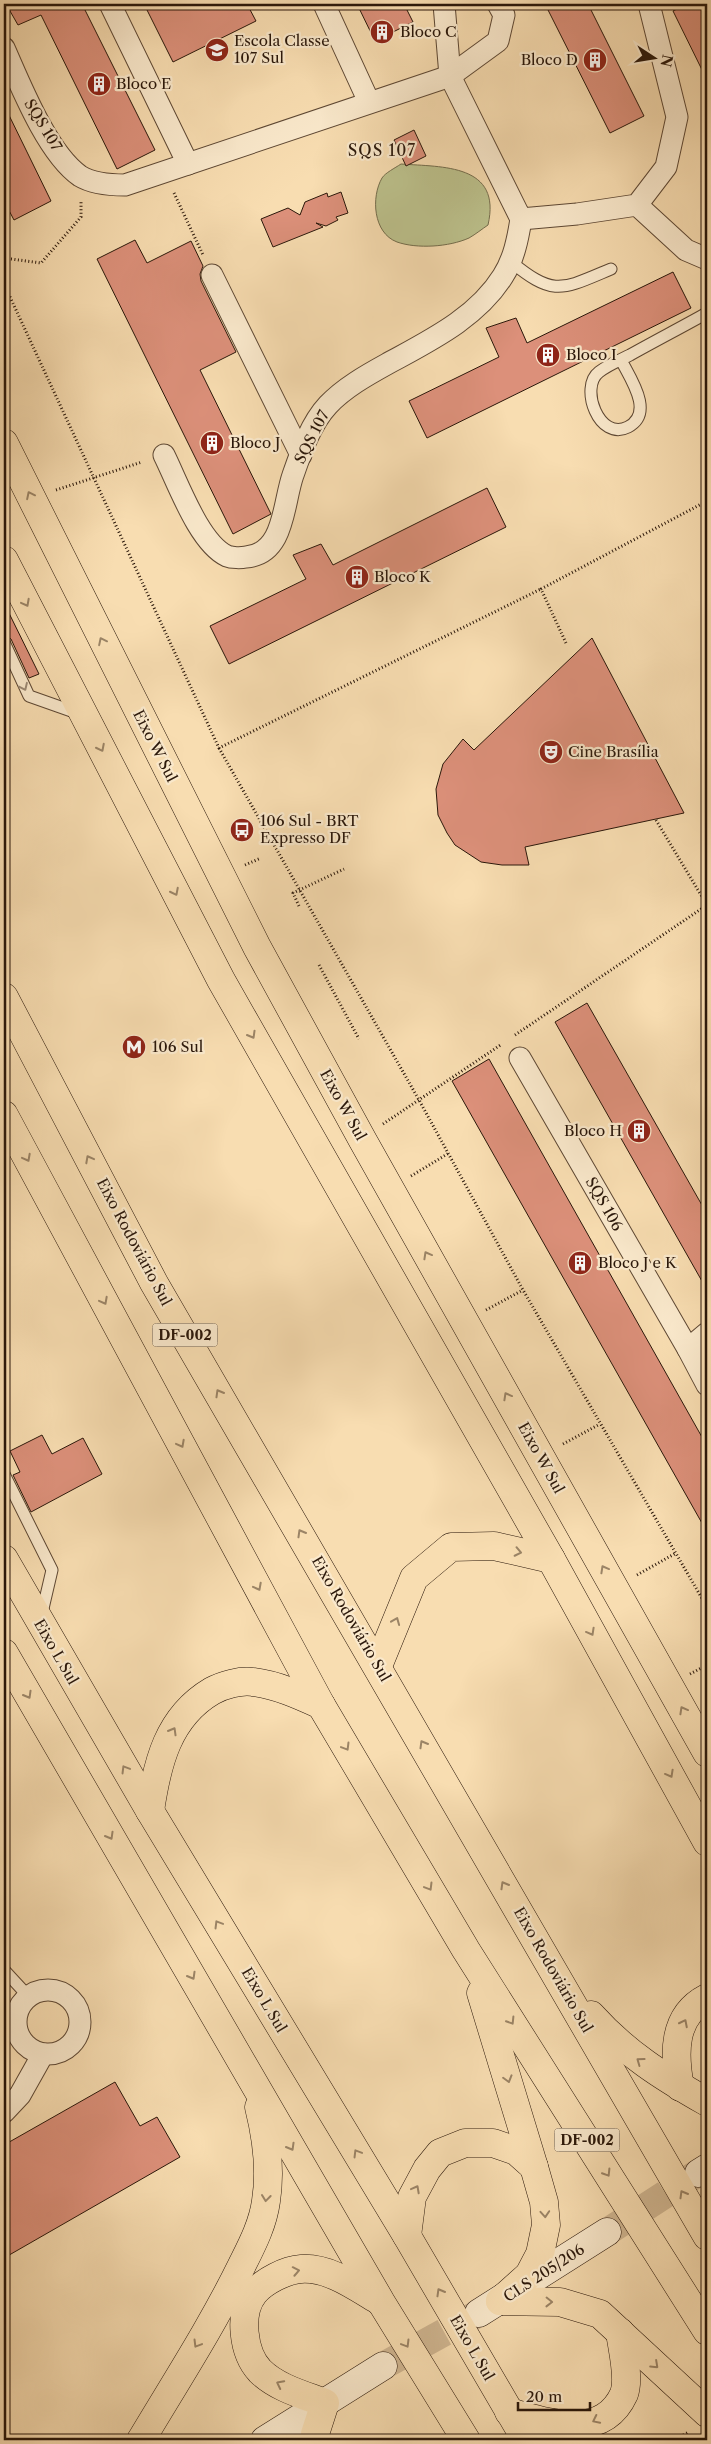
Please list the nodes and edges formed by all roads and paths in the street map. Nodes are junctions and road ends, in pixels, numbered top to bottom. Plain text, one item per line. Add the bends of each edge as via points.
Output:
1 (110, 4) edge
2 (324, 4) edge
3 (444, 4) edge
4 (498, 4) edge
5 (649, 4) edge
6 (4, 48) edge
7 (450, 76) junction
8 (369, 102) junction
9 (188, 164) junction
10 (165, 172) junction
11 (80, 176) junction
12 (637, 205) junction
13 (521, 219) junction
14 (4, 258) edge
15 (707, 259) edge
16 (510, 261) junction
17 (611, 269) dead end
18 (212, 275) joint
19 (707, 313) edge
20 (621, 360) junction
21 (4, 443) edge
22 (164, 455) joint
23 (301, 455) junction
24 (32, 499) junction
25 (707, 500) edge
26 (4, 560) edge
27 (4, 642) edge
28 (566, 643) dead end
29 (85, 716) junction
30 (218, 748) dead end
31 (656, 820) dead end
32 (344, 868) dead end
33 (299, 890) junction
34 (707, 905) edge
35 (300, 906) dead end
36 (319, 965) dead end
37 (4, 997) edge
38 (359, 1039) dead end
39 (520, 1058) dead end
40 (419, 1100) junction
41 (4, 1115) edge
42 (362, 1139) junction
43 (449, 1153) junction
44 (390, 1189) junction
45 (523, 1290) junction
46 (465, 1322) junction
47 (707, 1334) edge
48 (688, 1350) junction
49 (707, 1385) edge
50 (600, 1424) junction
51 (541, 1456) junction
52 (4, 1474) edge
53 (676, 1553) junction
54 (4, 1558) edge
55 (551, 1559) junction
56 (614, 1588) junction
57 (707, 1607) edge
58 (40, 1624) junction
59 (4, 1653) edge
60 (378, 1666) junction
61 (321, 1705) junction
62 (707, 1753) edge
63 (150, 1811) junction
64 (707, 1842) edge
65 (466, 1950) junction
66 (4, 1970) edge
67 (554, 1972) junction
68 (29, 1997) junction
69 (707, 1998) edge
70 (44, 2054) junction
71 (253, 2081) junction
72 (680, 2087) junction
73 (707, 2102) edge
74 (4, 2112) edge
75 (534, 2167) junction
76 (607, 2232) tunnel mouth
77 (407, 2236) junction
78 (707, 2236) edge
79 (381, 2302) junction
80 (490, 2307) junction
81 (707, 2331) edge
82 (620, 2332) junction
83 (383, 2366) tunnel mouth
84 (440, 2400) junction
85 (325, 2403) junction
86 (509, 2412) junction
87 (707, 2414) edge
88 (141, 2440) edge
89 (265, 2440) edge
90 (316, 2440) edge
91 (445, 2440) edge
92 (466, 2440) edge
93 (526, 2440) edge

1 - 9 street
2 - 8 street
3 - 7 street
4 - 7 street, SQS 107 via 504,15 498,41
5 - 12 street via 676,117 666,167
6 - 11 street, SQS 107 via 30,106 57,151
7 - 8 street, SQS 107
7 - 13 street
8 - 9 street, SQS 107
9 - 10 street, SQS 107
10 - 11 street, SQS 107 via 125,185 102,185
10 - 18 path
11 - 14 path via 81,217 41,263
12 - 13 street
12 - 15 street via 686,250
13 - 16 street, SQS 107
16 - 17 lane via 538,283 551,288 572,285
16 - 23 street, SQS 107 via 504,276 478,306 446,332 362,378 328,405
18 - 23 street
19 - 20 lane
20 - 20 lane via 598,373 592,384 592,400 599,419 612,429 623,430 637,420 641,401
24 -> 21 main road, Eixo W Sul
22 - 23 street, SQS 107 via 202,530 214,546 229,557 248,557 266,550 279,532 292,476
22 - 24 path via 93,476
42 -> 24 main road, Eixo W Sul via 257,946
25 - 28 path via 541,589
26 -> 29 main road
27 -> 29 lane via 28,696
29 -> 55 main road via 220,980
30 - 33 path
31 - 34 path
32 - 33 path
33 - 35 path via 293,893
33 - 40 path
34 - 40 path
36 - 38 path
60 -> 37 main road, Eixo Rodoviário Sul / DF-002 via 154,1283
39 - 48 street, SQS 106
40 - 42 path
40 - 43 path
41 -> 61 main road, DF-002
42 - 44 main road, Eixo W Sul
43 - 44 path
43 - 45 path
46 -> 44 main road, Eixo W Sul
45 - 46 path
45 - 50 path
51 -> 46 main road, Eixo W Sul
47 - 48 street
48 - 49 street, SQS 106
50 - 51 path
50 - 53 path
56 -> 51 main road, Eixo W Sul
52 - 58 lane via 52,1570
53 - 56 path
53 - 57 path
54 - 58 main road, Eixo L Sul
60 -> 55 main road via 414,1578 451,1547 494,1546
55 -> 64 main road
62 -> 56 main road, Eixo W Sul
63 -> 58 main road, Eixo L Sul
59 -> 71 main road
67 -> 60 main road, Eixo Rodoviário Sul / DF-002
63 -> 61 main road via 165,1744 181,1716 200,1698 221,1686 251,1681 282,1688
61 -> 65 main road, DF-002
77 -> 63 main road, Eixo L Sul
65 -> 75 main road
65 -> 81 main road, DF-002
66 - 68 lane
72 -> 67 main road via 635,2058 611,2037
78 -> 67 main road, Eixo Rodoviário Sul / DF-002
68 - 70 street via 16,2018 17,2030 23,2042
68 - 70 street via 40,1991 64,1994 75,2004 80,2018 79,2033 70,2045 58,2053
72 -> 69 main road via 675,2059 678,2035 685,2018
70 - 74 street via 20,2095
71 -> 79 main road
71 -> 88 main road via 266,2137 269,2170 259,2230 230,2290
72 - 73 main road
77 -> 75 main road via 412,2197 440,2152 465,2143 493,2143 516,2151
75 -> 80 main road via 544,2202 546,2225 540,2254 529,2276
76 - 80 street, CLS 205/206
86 -> 77 main road, Eixo L Sul
79 -> 84 main road
85 -> 79 main road via 274,2381 260,2371 249,2354 244,2337 246,2314 254,2293 282,2274 302,2269 344,2280
80 -> 82 main road via 560,2302 600,2314
82 -> 86 main road via 626,2368 624,2393 609,2414 590,2424 562,2425
82 -> 87 main road
83 - 85 street
84 - 91 main road
84 - 92 main road
85 - 89 street
85 - 90 main road
86 - 93 main road, Eixo L Sul

